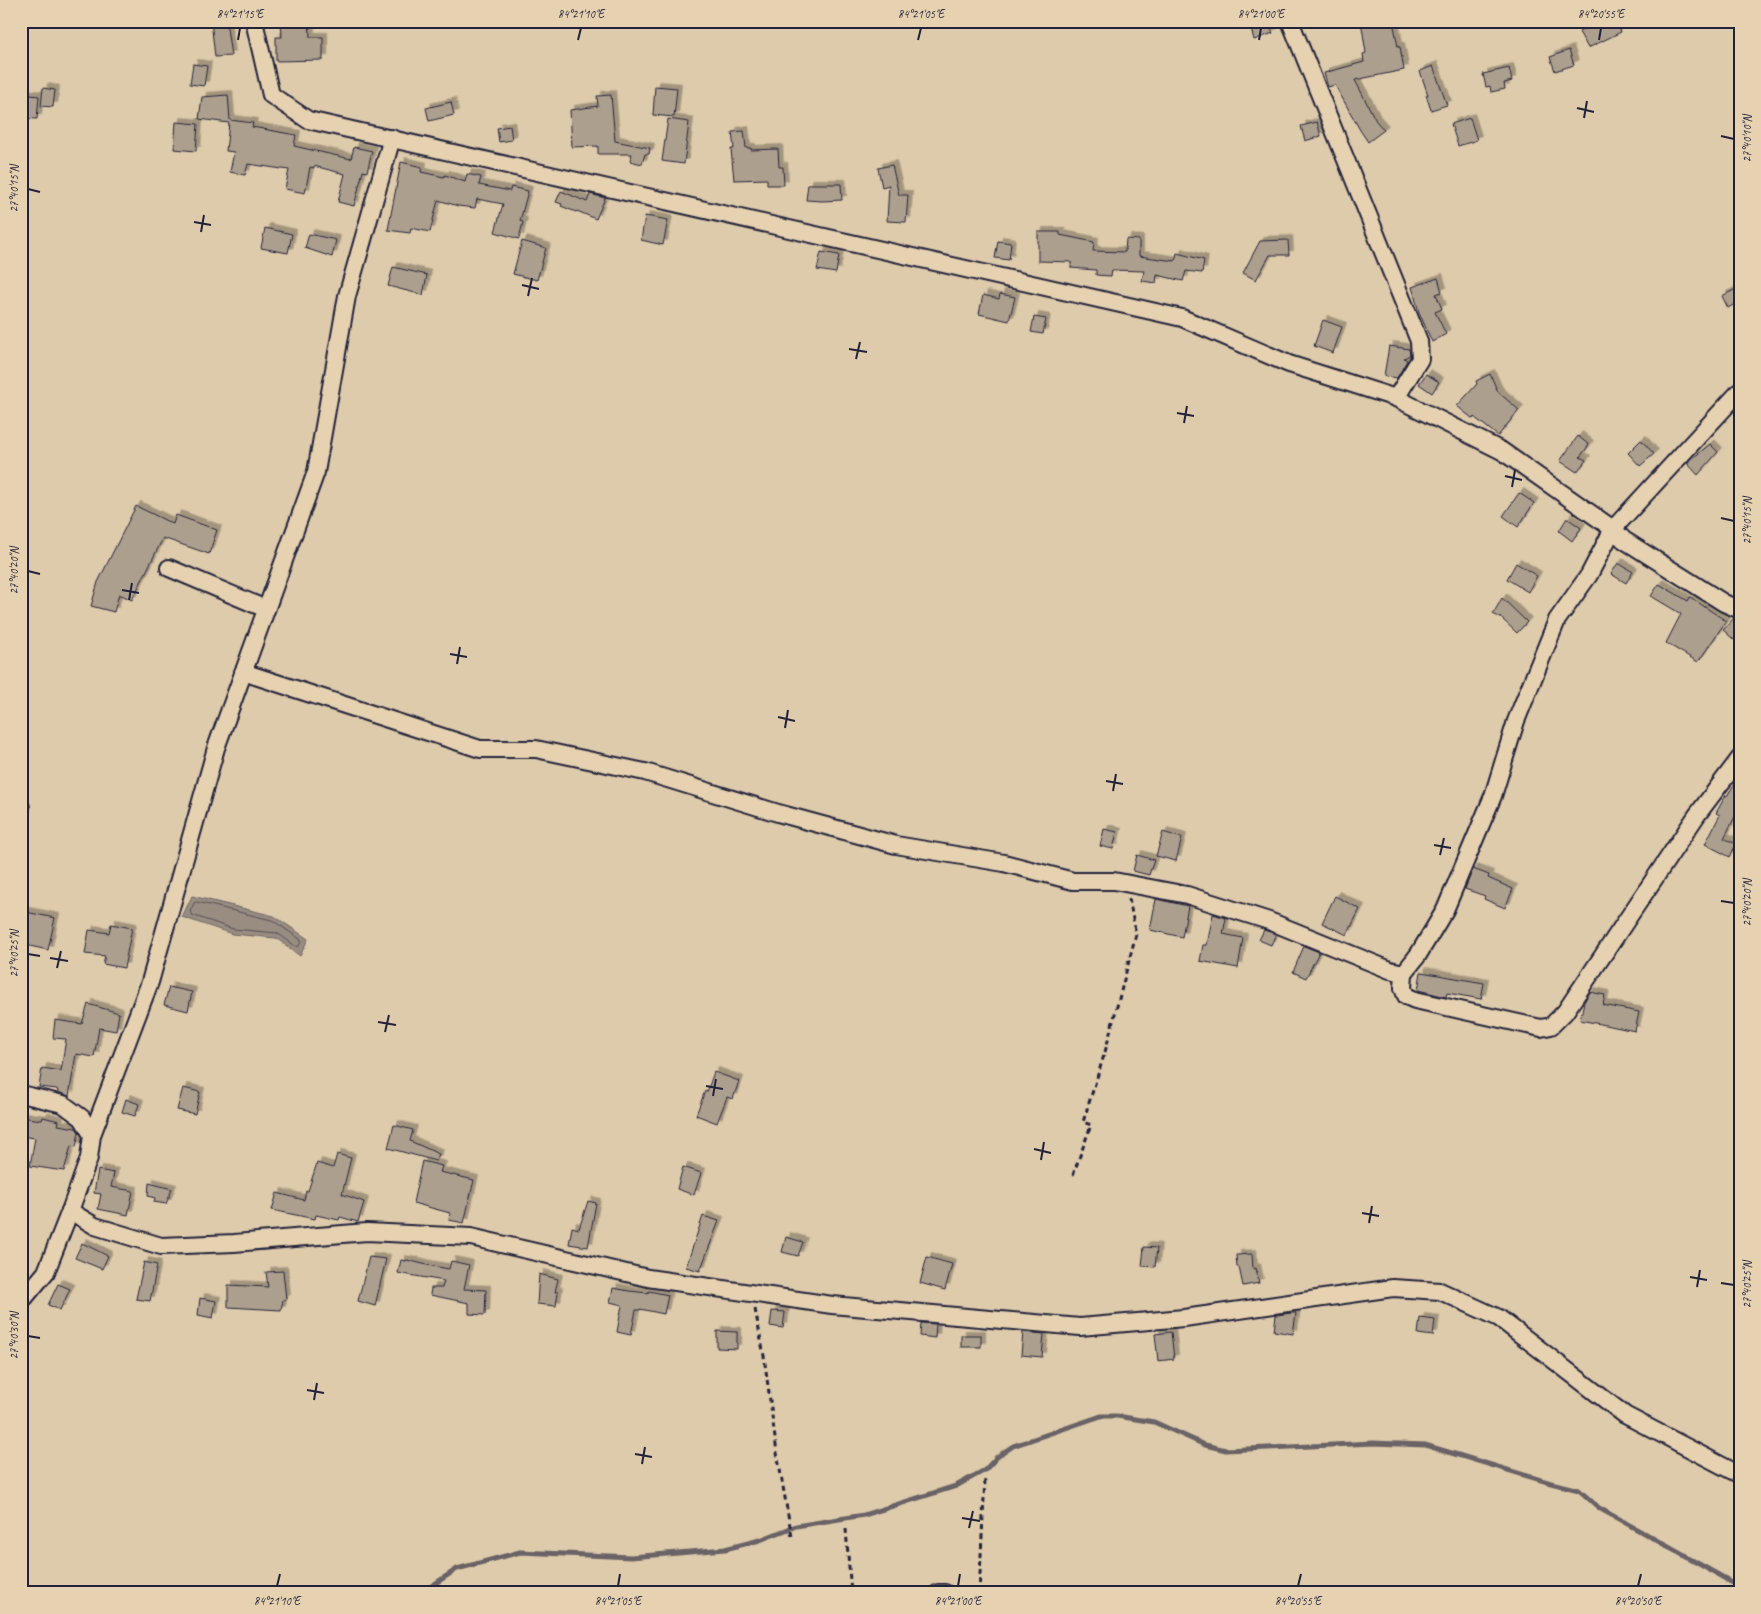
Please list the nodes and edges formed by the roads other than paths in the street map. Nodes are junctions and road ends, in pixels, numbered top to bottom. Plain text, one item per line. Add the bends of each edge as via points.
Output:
1 (254, 21) edge
2 (1290, 21) edge
3 (392, 138) junction
4 (1740, 391) edge
5 (1396, 398) junction
6 (1613, 529) junction
7 (169, 568) dead end
8 (266, 609) junction
9 (1740, 610) edge
10 (244, 672) junction
11 (1740, 758) edge
12 (1404, 973) junction
13 (21, 1094) edge
14 (92, 1135) junction
15 (70, 1211) junction
16 (21, 1302) edge
17 (1740, 1475) edge
18 (938, 1593) edge
19 (945, 1593) edge

1 - 3 street via 271,95 308,120
2 - 5 street via 1419,341 1420,358
3 - 5 street via 1182,318 1289,364
3 - 8 street via 348,296 316,472
4 - 6 street
5 - 6 street via 1502,451
6 - 9 street via 1624,540
6 - 12 street via 1589,575 1557,620 1516,721 1492,796 1445,910
7 - 8 street
8 - 10 street
10 - 12 street via 480,749 536,749 644,772 778,813 896,844 1004,863 1073,881 1114,881 1186,895 1269,920
10 - 14 street via 216,748 150,982
11 - 12 street via 1697,815 1565,1012 1551,1026 1541,1028 1415,1000 1406,996
13 - 14 street via 63,1104 82,1118
14 - 15 street via 89,1158
15 - 16 street via 46,1272
15 - 17 street via 95,1226 161,1246 367,1232 470,1237 648,1278 832,1305 1080,1328 1184,1318 1393,1288 1440,1291 1499,1318 1625,1415
18 - 19 street

